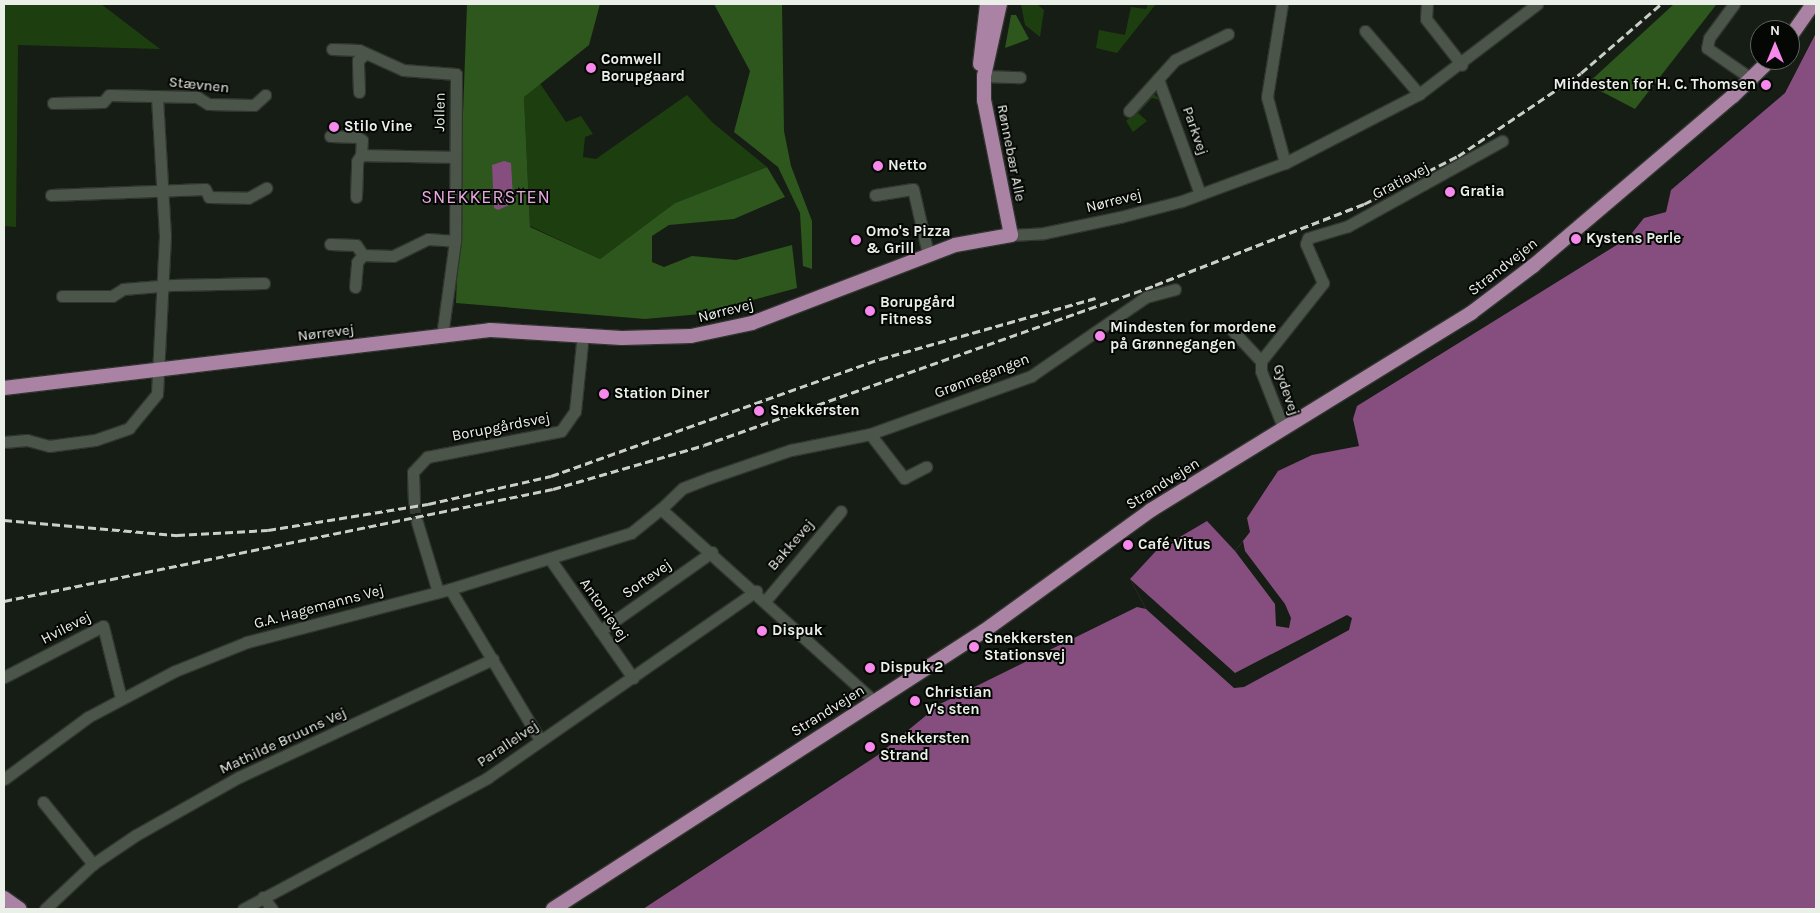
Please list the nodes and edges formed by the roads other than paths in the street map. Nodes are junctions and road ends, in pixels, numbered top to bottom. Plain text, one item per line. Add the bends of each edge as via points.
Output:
1 (987, 4) edge
2 (1000, 4) edge
3 (1282, 4) edge
4 (1427, 4) edge
5 (1537, 4) edge
6 (1734, 4) edge
7 (1813, 4) edge
8 (1800, 23) edge
9 (1365, 31) dead end
10 (1228, 34) dead end
11 (332, 49) dead end
12 (364, 54) junction
13 (1462, 64) junction
14 (1761, 70) edge
15 (984, 76) junction
16 (1020, 77) dead end
17 (1158, 79) junction
18 (1752, 79) junction
19 (359, 92) dead end
20 (1419, 94) junction
21 (157, 96) junction
22 (265, 96) dead end
23 (53, 103) dead end
24 (1128, 111) dead end
25 (330, 136) dead end
26 (1502, 141) dead end
27 (362, 155) junction
28 (454, 157) junction
29 (1285, 163) junction
30 (160, 188) junction
31 (266, 188) dead end
32 (1200, 194) junction
33 (51, 195) dead end
34 (875, 195) dead end
35 (356, 197) dead end
36 (1011, 235) junction
37 (1308, 238) joint
38 (455, 241) junction
39 (330, 244) dead end
40 (928, 254) junction
41 (363, 255) junction
42 (264, 284) dead end
43 (355, 287) dead end
44 (163, 288) junction
45 (1175, 289) dead end
46 (62, 296) dead end
47 (1232, 330) dead end
48 (583, 334) junction
49 (442, 336) junction
50 (1261, 361) junction
51 (159, 370) junction
52 (4, 388) edge
53 (1283, 427) junction
54 (870, 434) junction
55 (4, 442) edge
56 (926, 467) dead end
57 (414, 502) tunnel mouth
58 (661, 509) junction
59 (841, 510) dead end
60 (417, 522) tunnel mouth
61 (712, 552) junction
62 (550, 559) junction
63 (450, 589) junction
64 (756, 591) junction
65 (438, 592) junction
66 (766, 600) junction
67 (600, 631) junction
68 (493, 659) junction
69 (4, 677) edge
70 (633, 678) junction
71 (121, 699) junction
72 (874, 701) junction
73 (540, 740) junction
74 (4, 779) edge
75 (43, 802) dead end
76 (93, 864) junction
77 (263, 897) junction
78 (4, 898) edge
79 (20, 909) edge
80 (45, 909) edge
81 (243, 909) edge
82 (272, 909) edge
83 (553, 909) edge

1 - 15 main road, Rønnebær Alle via 980,45
2 - 15 main road, Rønnebær Alle
3 - 29 street via 1267,97
4 - 13 street via 1426,19
5 - 13 street, Nørrevej
6 - 18 street via 1709,38 1707,48
7 - 8 main road
9 - 20 street
10 - 17 street via 1191,48
11 - 12 street, Jollen via 359,50
12 - 19 street via 358,60
12 - 28 street, Jollen via 385,59 403,70 456,74
13 - 20 street, Nørrevej
14 - 18 main road, Strandvejen
15 - 16 street
15 - 36 main road, Rønnebær Alle via 987,123
17 - 24 street
17 - 32 street, Parkvej
18 - 53 main road, Strandvejen via 1533,266 1471,312
20 - 29 street, Nørrevej
21 - 22 street, Stævnen via 254,105
21 - 23 street, Stævnen via 109,96 103,102
21 - 30 street, Stævnen
25 - 27 street via 357,136 362,140
26 - 37 street, Gratiavej via 1348,226
27 - 28 street
27 - 35 street via 357,161
28 - 38 street, Jollen
29 - 32 street, Nørrevej
30 - 31 street via 206,189 209,197 248,198
30 - 33 street via 122,190 116,195
30 - 44 street, Stævnen via 165,199
32 - 36 street, Nørrevej via 1078,227
34 - 40 street via 913,189
36 - 40 main road, Nørrevej
37 - 50 street, Gydevej via 1306,244 1323,283
38 - 41 street via 428,239 393,256
38 - 49 street, Jollen
39 - 41 street via 356,245
40 - 48 main road, Nørrevej via 725,330 656,338
41 - 43 street via 357,262
42 - 44 street
44 - 46 street via 123,289 112,296
44 - 51 street, Stævnen
45 - 54 street, Grønnegangen via 1146,297 1032,376
47 - 50 street
48 - 49 main road, Nørrevej via 524,329
48 - 57 street, Borupgårdsvej via 575,411 561,431 427,457 413,472
49 - 51 main road, Nørrevej
50 - 53 street, Gydevej via 1261,371
51 - 52 main road, Nørrevej
51 - 55 street, Stævnen via 157,394 130,428 95,440 49,446 27,440
53 - 72 main road, Strandvejen via 1123,528 984,631
54 - 56 street via 904,478
54 - 58 street, Grønnegangen via 828,445 790,450 691,485 672,496
58 - 61 street
58 - 62 street, G.A. Hagemanns Vej via 631,533
59 - 66 street, Bakkevej
60 - 65 street
61 - 64 street
61 - 67 street, Sortevej
62 - 63 street, G.A. Hagemanns Vej
62 - 67 street, Antonievej
63 - 65 street, G.A. Hagemanns Vej
63 - 68 street
64 - 66 street
64 - 70 street, Parallelvej
65 - 71 street, G.A. Hagemanns Vej via 247,642
66 - 72 street
67 - 70 street, Antonievej
68 - 73 street
68 - 76 street, Mathilde Bruuns Vej via 239,777 136,835
69 - 71 street, Hvilevej via 103,626
70 - 73 street, Parallelvej
71 - 74 street, G.A. Hagemanns Vej via 80,722
72 - 83 main road, Strandvejen
73 - 77 street, Parallelvej via 487,778
75 - 76 street
76 - 80 street, Mathilde Bruuns Vej
77 - 81 street, Parallelvej
77 - 82 street
78 - 79 main road

